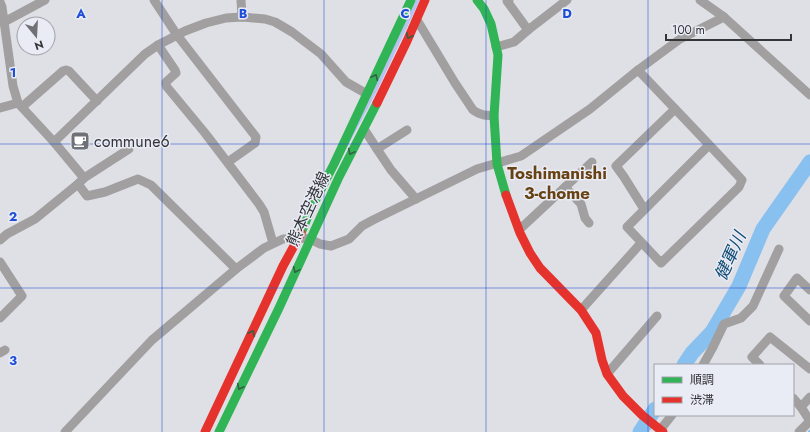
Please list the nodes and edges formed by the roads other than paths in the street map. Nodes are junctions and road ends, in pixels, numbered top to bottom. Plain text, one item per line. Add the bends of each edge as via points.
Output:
1 (45, 0) edge
2 (154, 0) edge
3 (240, 0) edge
4 (411, 0) edge
5 (425, 0) edge
6 (477, 0) edge
7 (509, 0) edge
8 (567, 0) edge
9 (700, 0) edge
10 (0, 2) edge
11 (242, 16) junction
12 (724, 17) junction
13 (417, 20) junction
14 (4, 22) junction
15 (528, 30) junction
16 (177, 35) junction
17 (158, 45) junction
18 (496, 47) junction
19 (638, 70) junction
20 (366, 94) junction
21 (810, 95) edge
22 (97, 101) junction
23 (20, 105) junction
24 (0, 108) edge
25 (675, 109) junction
26 (494, 116) junction
27 (364, 129) junction
28 (407, 130) dead end
29 (54, 142) junction
30 (710, 145) junction
31 (377, 149) junction
32 (128, 150) dead end
33 (228, 162) junction
34 (592, 162) dead end
35 (497, 164) junction
36 (81, 181) junction
37 (565, 187) junction
38 (416, 199) junction
39 (644, 210) junction
40 (589, 223) dead end
41 (519, 230) junction
42 (298, 238) junction
43 (310, 239) junction
44 (0, 240) edge
45 (641, 242) junction
46 (273, 243) junction
47 (779, 249) dead end
48 (0, 262) edge
49 (236, 269) junction
50 (810, 290) edge
51 (581, 310) junction
52 (657, 316) dead end
53 (0, 318) edge
54 (810, 321) edge
55 (704, 364) edge
56 (759, 364) edge
57 (810, 369) edge
58 (607, 374) junction
59 (810, 397) edge
60 (794, 399) edge
61 (801, 407) junction
62 (671, 416) edge
63 (661, 431) edge
64 (65, 432) edge
65 (206, 432) edge
66 (219, 432) edge
67 (800, 432) edge

1 - 14 street
2 - 16 street
3 - 11 street
20 -> 4 main road, 熊本空港線
5 - 13 main road, 熊本空港線
6 - 18 main road via 484,9
7 - 15 street via 507,1
8 - 15 street
9 - 12 street
10 - 14 street
11 - 16 street via 226,18
11 - 20 street via 270,21 292,32 321,54 346,82
12 - 19 street via 680,39
12 - 21 street
13 - 26 street via 473,110
13 -> 27 main road, 熊本空港線
14 - 23 street via 13,86
15 - 18 street via 514,42
16 - 17 street
16 - 33 street via 256,137 255,143
17 - 22 street via 145,54
17 - 33 street via 176,73 166,82 167,87
18 - 26 main road via 498,55
19 - 25 street
19 - 35 street via 590,109 521,156
20 - 42 main road, 熊本空港線
22 - 23 street via 69,70 66,70
22 - 29 street
23 - 24 street
23 - 29 street
25 - 30 street
25 - 39 street via 616,166
26 - 35 main road
27 - 31 street
27 -> 43 main road, 熊本空港線
28 - 31 street
29 - 36 street
30 - 39 street
30 - 45 street via 742,180 738,187 662,263
31 - 38 street
32 - 36 street
33 - 46 street via 262,208
34 - 37 street
35 - 38 street via 477,169
35 - 41 main road
36 - 44 street via 35,219
36 - 49 street via 87,196 138,179 151,185
37 - 40 street via 581,204
37 - 41 street
38 - 43 street via 362,226 349,239 331,246
39 - 45 street via 626,227
41 - 51 main road via 540,268
42 - 43 street
42 - 46 street
65 -> 42 main road, 熊本空港線
43 -> 66 main road, 熊本空港線
45 - 51 street
46 - 49 street
47 - 55 street via 753,306 741,318 724,324
48 - 53 street via 22,296
49 - 64 street via 152,340
50 - 54 street via 797,278 784,296
51 - 58 main road via 596,332
52 - 58 street
56 - 57 street via 752,357 770,338
58 - 63 main road via 623,396
59 - 61 street
60 - 61 street
61 - 67 street via 810,421
62 - 63 street

